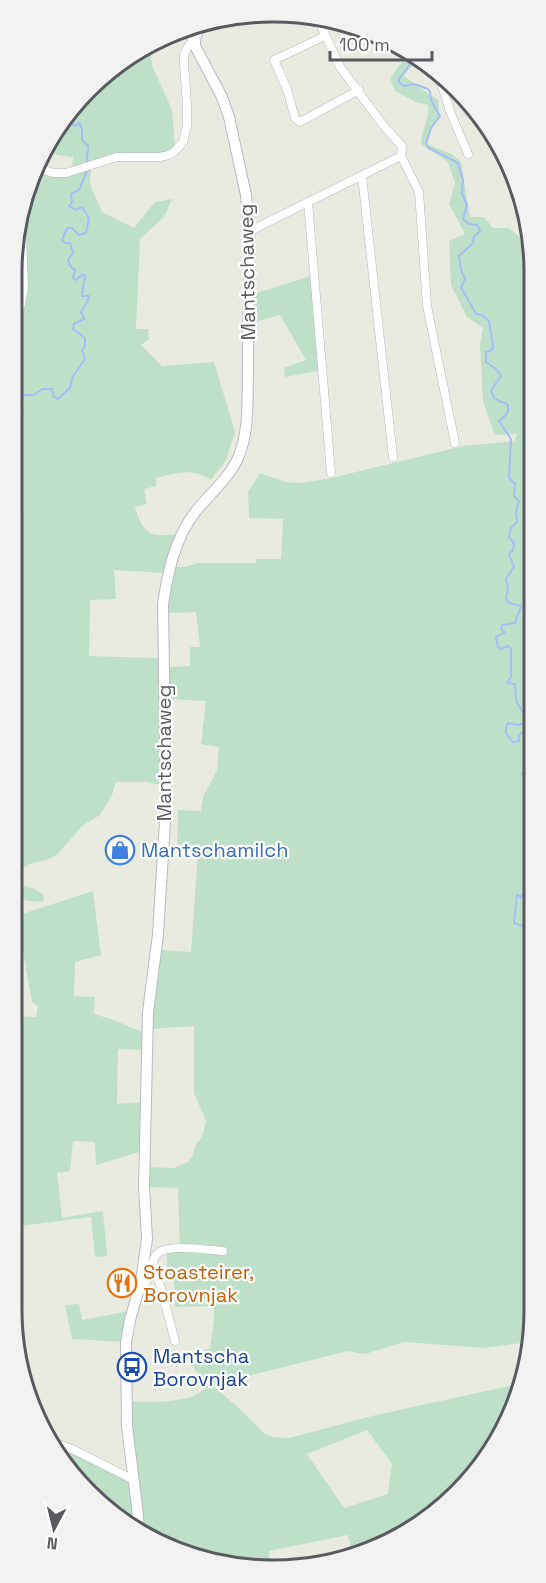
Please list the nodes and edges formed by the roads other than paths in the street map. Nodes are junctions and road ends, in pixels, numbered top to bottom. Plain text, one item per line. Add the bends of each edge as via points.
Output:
1 (321, 27) edge
2 (197, 34) edge
3 (325, 36) junction
4 (189, 37) edge
5 (195, 41) junction
6 (359, 90) junction
7 (443, 90) edge
8 (468, 154) dead end
9 (401, 156) junction
10 (45, 170) edge
11 (362, 176) junction
12 (308, 202) junction
13 (250, 231) junction
14 (23, 258) edge
15 (22, 298) edge
16 (455, 443) dead end
17 (393, 457) dead end
18 (331, 473) dead end
19 (147, 1239) junction
20 (223, 1251) dead end
21 (154, 1259) junction
22 (152, 1271) junction
23 (135, 1301) junction
24 (175, 1341) dead end
25 (63, 1446) edge
26 (134, 1480) junction
27 (138, 1521) edge

1 - 3 street
2 - 5 street
3 - 6 street via 340,67
3 - 6 street via 274,60 295,118 300,122
4 - 5 street
5 - 10 street via 184,54 188,116 179,148 154,158 123,156 66,174
5 - 13 street, Mantschaweg via 197,53 229,117
6 - 9 street via 402,146
7 - 8 street
9 - 11 street
9 - 16 street via 419,192 427,306
11 - 12 street
11 - 17 street
12 - 13 street
12 - 18 street
13 - 19 street, Mantschaweg via 243,445 232,468 181,535 163,604 166,805 158,935 148,1012 144,1187
14 - 15 street
19 - 21 street
19 - 23 street, Mantschaweg
20 - 21 street via 167,1248
21 - 22 street
22 - 23 street
22 - 24 street via 159,1281
23 - 26 street, Mantschaweg via 126,1336 125,1368
25 - 26 street
26 - 27 street, Mantschaweg

